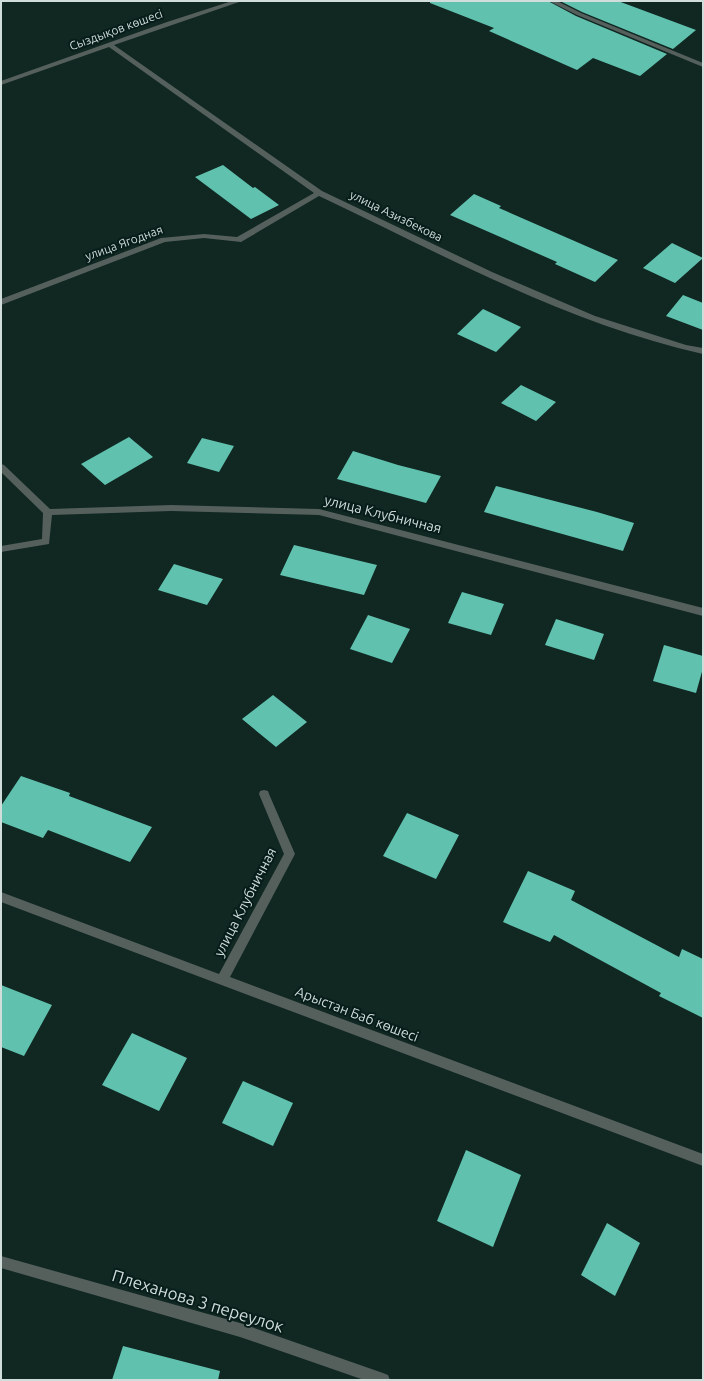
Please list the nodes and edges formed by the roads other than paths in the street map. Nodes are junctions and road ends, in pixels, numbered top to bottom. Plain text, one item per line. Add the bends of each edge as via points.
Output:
1 (239, 1) edge
2 (552, 1) edge
3 (109, 44) junction
4 (703, 64) edge
5 (1, 83) edge
6 (319, 193) junction
7 (1, 302) edge
8 (703, 351) edge
9 (1, 467) edge
10 (48, 512) junction
11 (1, 549) edge
12 (703, 612) edge
13 (264, 794) dead end
14 (1, 897) edge
15 (222, 980) junction
16 (703, 1160) edge
17 (1, 1262) edge
18 (383, 1380) edge

1 - 3 street, Сыздықов көшесі via 169,22
2 - 4 street
3 - 5 street, Сыздықов көшесі
3 - 6 street, улица Азизбекова
6 - 7 street, улица Ягодная via 238,240 204,236 164,240
6 - 8 street, улица Азизбекова via 489,274 592,318
9 - 10 street
10 - 11 street via 46,542
10 - 12 street, улица Клубничная via 171,508 318,512
13 - 15 street, улица Клубничная via 290,854
14 - 15 street, Арыстан Баб көшесі
15 - 16 street, Арыстан Баб көшесі
17 - 18 street, Плеханова 3 переулок via 240,1330

